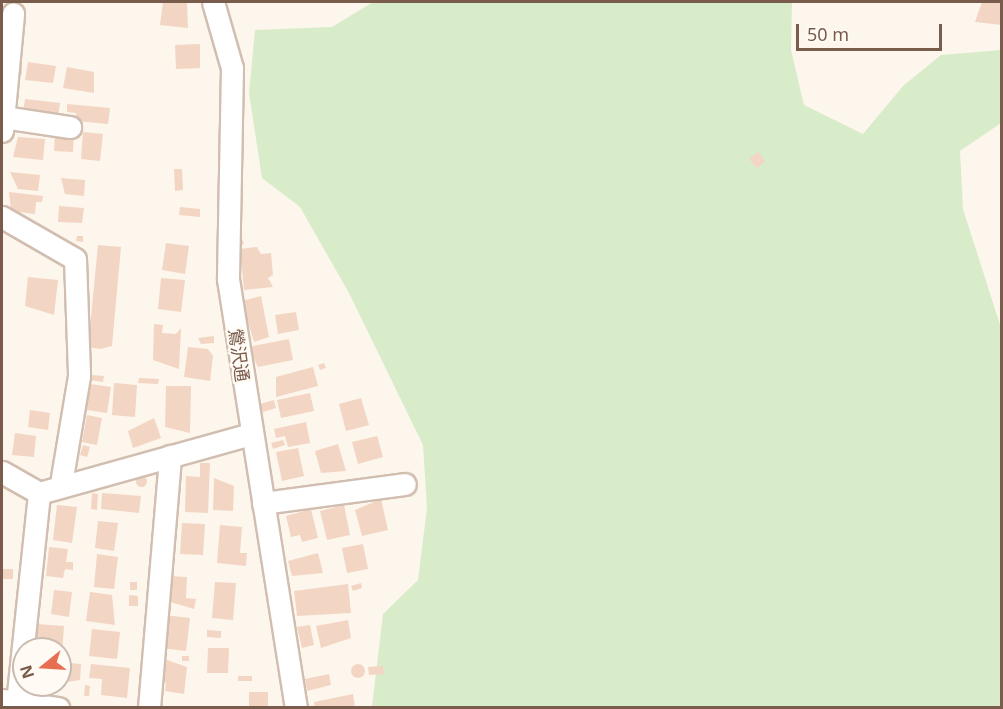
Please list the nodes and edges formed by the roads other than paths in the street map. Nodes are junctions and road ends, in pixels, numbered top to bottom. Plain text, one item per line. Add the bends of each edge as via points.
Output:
1 (213, 2) edge
2 (13, 14) dead end
3 (2, 124) edge
4 (70, 127) dead end
5 (2, 217) edge
6 (251, 434) junction
7 (170, 456) junction
8 (2, 472) edge
9 (61, 484) junction
10 (405, 484) dead end
11 (39, 493) junction
12 (263, 503) junction
13 (9, 702) edge
14 (58, 708) edge
15 (149, 708) edge
16 (296, 708) edge

1 - 6 street, 鶯沢通 via 232,68 225,237
2 - 3 street
3 - 4 street
5 - 9 street via 75,259 79,376
6 - 7 street
6 - 12 street, 鶯沢通
7 - 9 street
7 - 15 street
8 - 11 street
9 - 11 street
10 - 12 street
11 - 13 street
12 - 16 street, 鶯沢通
13 - 14 street

